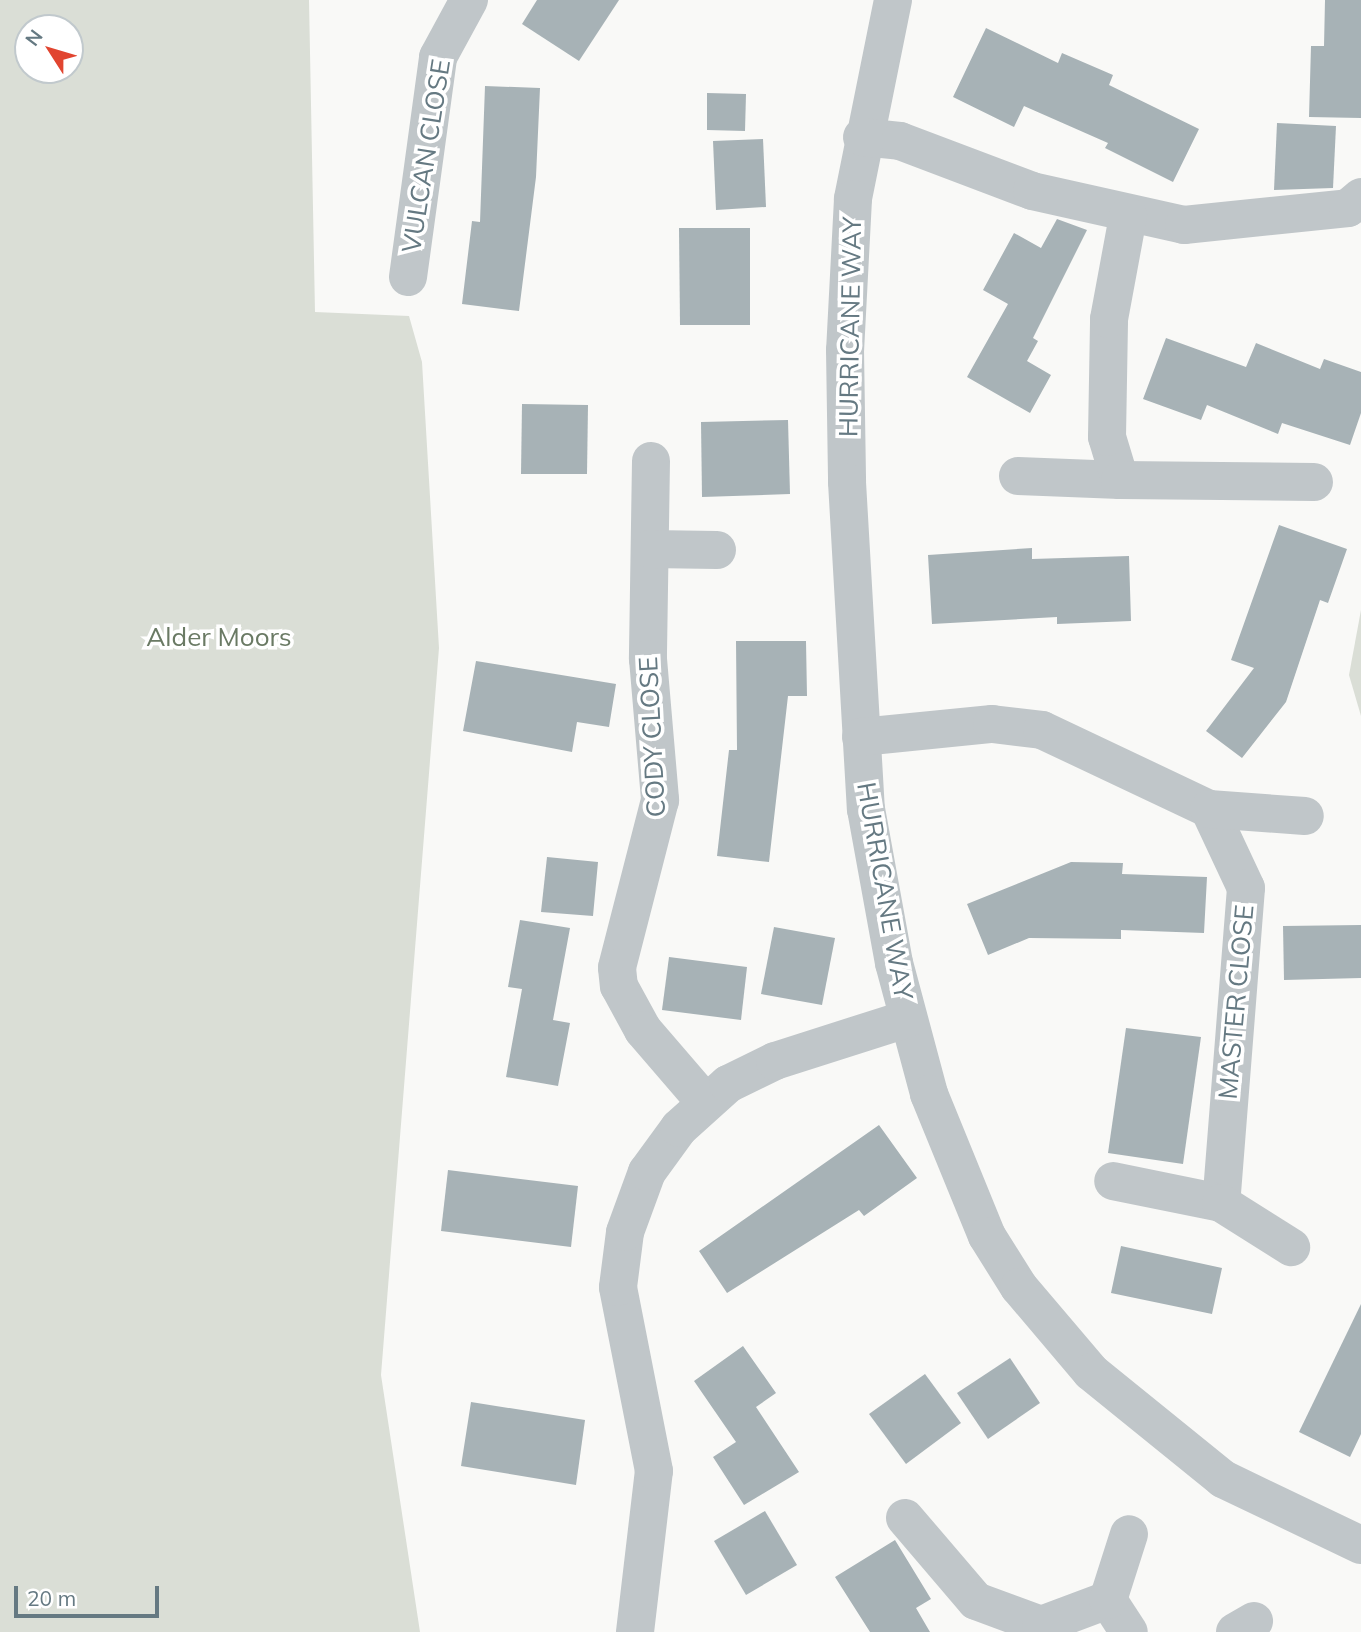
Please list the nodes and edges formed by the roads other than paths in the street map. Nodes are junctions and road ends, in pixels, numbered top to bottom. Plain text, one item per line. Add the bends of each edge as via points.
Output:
1 (469, 0) edge
2 (894, 0) edge
3 (862, 137) junction
4 (1357, 206) edge
5 (1128, 216) junction
6 (408, 277) dead end
7 (651, 461) dead end
8 (1018, 477) dead end
9 (1121, 480) junction
10 (1314, 482) dead end
11 (650, 549) junction
12 (717, 550) dead end
13 (861, 737) junction
14 (1209, 809) junction
15 (1305, 816) dead end
16 (907, 1019) junction
17 (704, 1101) junction
18 (1112, 1181) dead end
19 (1222, 1203) junction
20 (1291, 1247) dead end
21 (905, 1518) dead end
22 (1129, 1534) dead end
23 (1361, 1545) edge
24 (1108, 1600) junction
25 (635, 1632) edge
26 (1129, 1632) edge

1 - 6 street, VULCAN CLOSE via 438,57
2 - 3 street, HURRICANE WAY
3 - 5 street via 900,141 1032,191
3 - 13 street, HURRICANE WAY via 845,350
4 - 5 street via 1184,225
5 - 9 street via 1109,319 1107,437
7 - 11 street, CODY CLOSE
8 - 9 street
9 - 10 street
11 - 12 street
11 - 17 street, CODY CLOSE via 648,659 660,800 617,968 620,986 643,1030
13 - 14 street via 992,724 1042,730
13 - 16 street, HURRICANE WAY via 866,809
14 - 15 street
14 - 19 street, MASTER CLOSE via 1246,888
16 - 17 street via 775,1061
16 - 23 street, HURRICANE WAY via 938,1119 987,1236 1019,1287 1091,1372 1223,1479
17 - 25 street via 647,1172 620,1261 622,1320 654,1471
18 - 19 street
19 - 20 street
21 - 24 street via 976,1601 1041,1625
22 - 24 street
24 - 26 street

